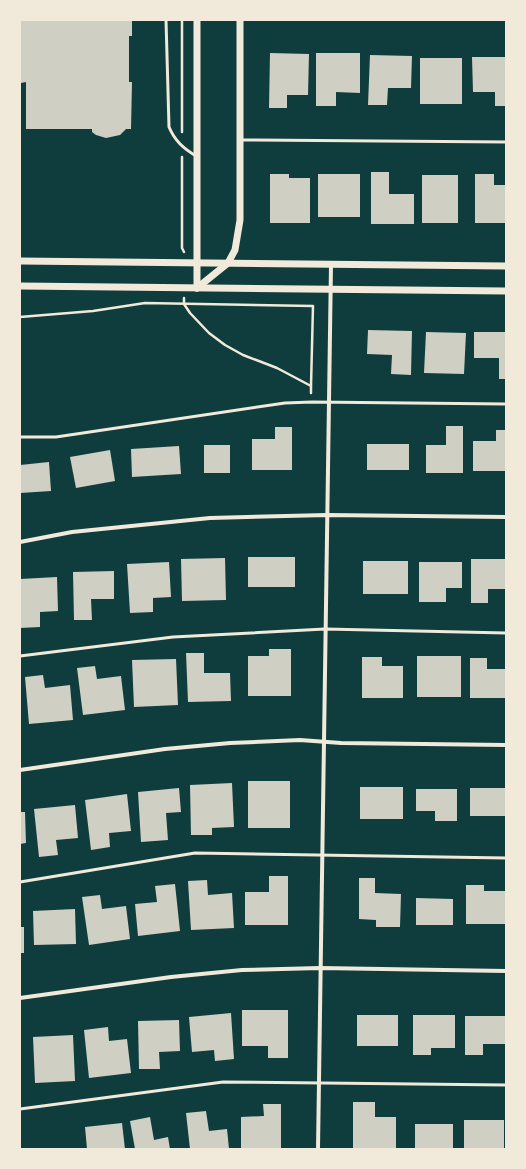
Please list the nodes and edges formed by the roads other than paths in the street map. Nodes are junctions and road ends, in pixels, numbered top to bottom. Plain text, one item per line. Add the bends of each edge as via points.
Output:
1 (166, 20) edge
2 (197, 20) edge
3 (240, 20) edge
4 (240, 140) junction
5 (506, 142) edge
6 (196, 157) junction
7 (20, 261) edge
8 (196, 262) junction
9 (228, 263) junction
10 (331, 265) junction
11 (506, 266) edge
12 (20, 286) edge
13 (196, 288) junction
14 (330, 289) junction
15 (506, 291) edge
16 (327, 403) junction
17 (506, 404) edge
18 (20, 437) edge
19 (327, 515) junction
20 (506, 518) edge
21 (20, 542) edge
22 (325, 629) junction
23 (506, 633) edge
24 (20, 656) edge
25 (323, 741) junction
26 (506, 745) edge
27 (20, 770) edge
28 (322, 856) junction
29 (506, 858) edge
30 (20, 882) edge
31 (320, 968) junction
32 (506, 971) edge
33 (20, 998) edge
34 (319, 1082) junction
35 (506, 1085) edge
36 (20, 1109) edge
37 (318, 1149) edge

1 - 6 lane via 169,127 173,138
2 - 6 street
3 - 4 street
4 - 5 lane
4 - 9 street via 240,220 235,250
6 - 8 street
7 - 8 street
8 - 9 street
8 - 13 street
9 - 10 street
9 - 13 street
10 - 11 street
10 - 14 street
12 - 13 street
13 - 14 street
14 - 15 street
14 - 16 street
16 - 17 lane
16 - 18 lane via 284,403 56,437
16 - 19 street
19 - 20 street
19 - 21 street via 210,518 72,532
19 - 22 street
22 - 23 lane
22 - 24 lane via 173,637
22 - 25 street
25 - 26 street
25 - 27 street via 230,742 165,748
25 - 28 street
28 - 29 lane
28 - 30 lane via 195,853
28 - 31 street
31 - 32 street
31 - 33 street via 242,970 171,977
31 - 34 street
34 - 35 lane
34 - 36 lane via 223,1082
34 - 37 street

